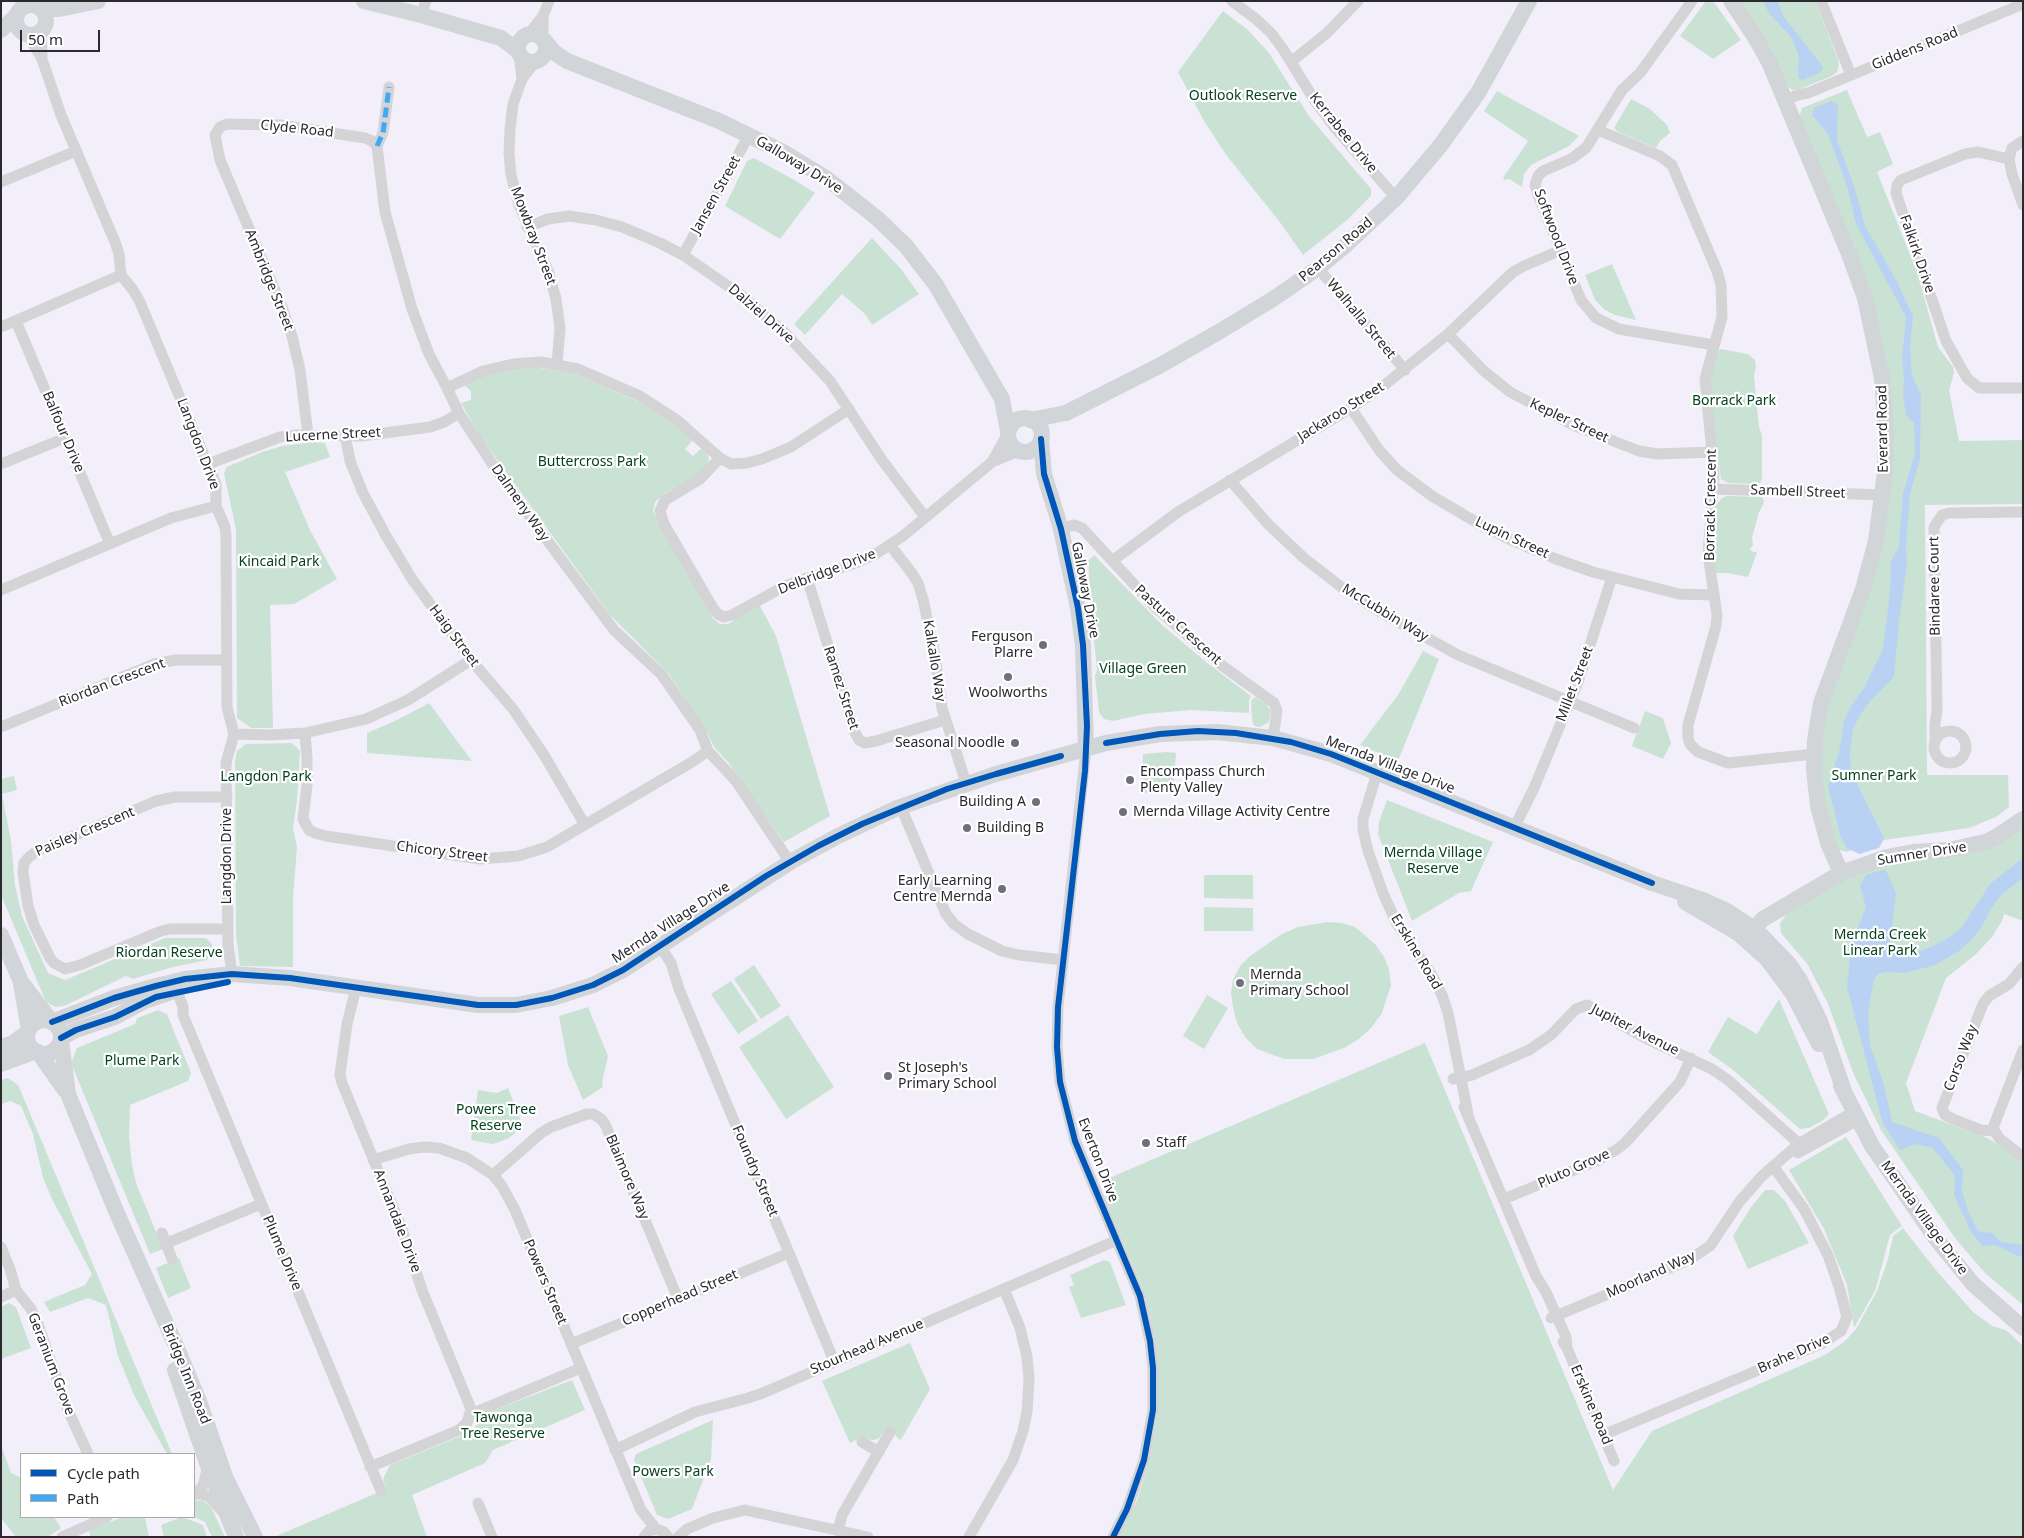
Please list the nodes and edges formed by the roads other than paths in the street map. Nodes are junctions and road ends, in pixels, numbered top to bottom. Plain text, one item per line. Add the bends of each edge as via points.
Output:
1 (98, 1) edge
2 (364, 1) edge
3 (549, 1) edge
4 (1232, 1) edge
5 (1358, 1) edge
6 (1529, 1) edge
7 (1692, 1) edge
8 (1731, 1) edge
9 (1821, 1) edge
10 (2023, 4) edge
11 (424, 8) edge
12 (31, 16) edge
13 (1, 32) edge
14 (530, 42) junction
15 (567, 60) junction
16 (538, 61) junction
17 (1292, 61) junction
18 (1851, 75) junction
19 (522, 79) junction
20 (389, 87) dead end
21 (1786, 103) junction
22 (217, 130) joint
23 (1598, 130) junction
24 (749, 135) junction
25 (2023, 141) edge
26 (377, 146) junction
27 (76, 151) junction
28 (2009, 159) junction
29 (1, 182) edge
30 (1396, 198) junction
31 (2023, 204) edge
32 (528, 227) junction
33 (1560, 250) junction
34 (683, 255) junction
35 (1318, 268) junction
36 (121, 275) junction
37 (16, 320) junction
38 (1, 326) edge
39 (1448, 334) junction
40 (1714, 345) junction
41 (557, 364) junction
42 (1404, 370) junction
43 (447, 388) junction
44 (2023, 388) edge
45 (1002, 399) junction
46 (1351, 408) junction
47 (849, 409) junction
48 (459, 413) junction
49 (1066, 413) junction
50 (1029, 419) junction
51 (1008, 432) junction
52 (308, 435) junction
53 (345, 435) junction
54 (65, 438) junction
55 (1041, 438) junction
56 (1020, 451) junction
57 (1713, 452) junction
58 (720, 458) junction
59 (992, 462) junction
60 (1, 464) edge
61 (208, 464) junction
62 (1044, 474) junction
63 (1230, 480) junction
64 (1713, 489) junction
65 (1883, 494) junction
66 (216, 506) junction
67 (2023, 512) edge
68 (925, 517) junction
69 (1061, 529) junction
70 (110, 544) junction
71 (890, 545) junction
72 (1112, 561) junction
73 (1612, 577) junction
74 (806, 578) junction
75 (1, 590) edge
76 (1714, 595) junction
77 (226, 660) junction
78 (471, 660) junction
79 (1570, 701) junction
80 (1937, 710) junction
81 (945, 720) junction
82 (1, 727) edge
83 (1634, 728) dead end
84 (1951, 731) junction
85 (305, 733) junction
86 (234, 734) junction
87 (1273, 738) junction
88 (1935, 740) junction
89 (1086, 749) junction
90 (708, 751) junction
91 (1814, 754) junction
92 (1381, 775) junction
93 (966, 783) junction
94 (227, 797) junction
95 (901, 807) junction
96 (2023, 819) edge
97 (585, 825) junction
98 (1518, 829) junction
99 (790, 862) junction
100 (1841, 874) junction
101 (228, 929) junction
102 (1, 935) edge
103 (1755, 936) junction
104 (657, 948) junction
105 (1063, 960) junction
106 (2023, 967) edge
107 (229, 977) junction
108 (21, 982) junction
109 (353, 987) junction
110 (172, 989) junction
111 (52, 1022) junction
112 (28, 1031) junction
113 (61, 1039) junction
114 (1, 1046) edge
115 (2023, 1050) edge
116 (37, 1052) junction
117 (1691, 1058) junction
118 (1, 1064) edge
119 (1457, 1079) junction
120 (68, 1094) junction
121 (1856, 1116) junction
122 (1994, 1131) junction
123 (1802, 1146) junction
124 (2023, 1157) edge
125 (373, 1160) junction
126 (1773, 1166) junction
127 (493, 1175) junction
128 (1504, 1199) junction
129 (261, 1204) junction
130 (116, 1211) junction
131 (1117, 1240) junction
132 (1, 1247) edge
133 (789, 1253) junction
134 (172, 1259) dead end
135 (1004, 1289) junction
136 (16, 1290) junction
137 (1, 1297) edge
138 (678, 1299) junction
139 (1554, 1316) junction
140 (2023, 1328) edge
141 (570, 1344) junction
142 (834, 1361) junction
143 (581, 1368) junction
144 (470, 1409) junction
145 (890, 1432) dead end
146 (1603, 1435) junction
147 (862, 1442) dead end
148 (615, 1450) junction
149 (879, 1452) junction
150 (88, 1453) edge
151 (1614, 1462) dead end
152 (208, 1466) junction
153 (370, 1467) junction
154 (381, 1491) dead end
155 (195, 1493) edge
156 (195, 1494) edge
157 (478, 1503) dead end
158 (641, 1510) junction
159 (227, 1515) junction
160 (105, 1518) edge
161 (838, 1530) junction
162 (663, 1533) edge
163 (682, 1533) edge
164 (644, 1536) edge
165 (62, 1537) edge
166 (236, 1537) edge
167 (255, 1537) edge
168 (492, 1537) edge
169 (868, 1537) edge
170 (969, 1537) edge
171 (1113, 1537) edge

1 - 12 street
2 - 11 street, Galloway Drive
3 - 14 street
4 - 17 street, Kerrabee Drive via 1271,33
5 - 17 street via 1327,33
6 - 30 street, Pearson Road via 1462,115
7 - 23 street, Softwood Drive via 1640,73 1622,90
8 - 21 street, Everard Road via 1762,49
9 - 18 street
10 - 18 street, Giddens Road
11 - 14 street, Galloway Drive via 501,38
12 - 13 street
12 - 27 street, Langdon Drive via 58,108
14 - 15 street, Galloway Drive
14 - 16 street via 545,54
14 - 16 street via 526,61
14 - 19 street, Mowbray Street
15 - 16 street, Galloway Drive
15 - 24 street, Galloway Drive
16 - 19 street, Mowbray Street
17 - 30 street, Kerrabee Drive via 1335,128
18 - 21 street, Giddens Road via 1798,95
19 - 32 street, Mowbray Street via 514,104 509,153 515,192
20 - 26 street, Dalmeny Way via 383,133
21 - 65 street, Everard Road via 1849,254 1869,316 1878,354 1885,412
22 - 26 street, Clyde Road via 228,124 281,125 365,138
22 - 52 street, Ambridge Street via 216,146 220,160 292,336
23 - 33 street, Softwood Drive via 1579,154 1543,171 1536,181 1538,195
23 - 40 street, Borrack Crescent via 1660,156 1672,165 1721,286 1722,317
24 - 34 street, Jansen Street
24 - 45 street, Galloway Drive via 826,178 895,235 936,285
25 - 28 street via 2012,148
26 - 43 street, Dalmeny Way via 386,212 400,269 429,354
27 - 29 street
27 - 36 street, Langdon Drive via 117,249
28 - 31 street
28 - 44 street, Falkirk Drive via 1978,152 1965,154 1902,180 1896,193 1946,341 1967,378 1978,388
30 - 35 street, Pearson Road
32 - 34 street, Dalziel Drive via 557,217 583,218 629,230
32 - 41 street, Mowbray Street via 549,273 556,298 560,334
33 - 39 street, Jackaroo Street via 1513,272
33 - 40 street, Softwood Drive via 1581,300 1596,318 1619,329
34 - 47 street, Dalziel Drive via 741,295 788,335 830,380
35 - 42 street, Walhalla Street
35 - 49 street, Pearson Road via 1217,333
36 - 37 street
36 - 61 street, Langdon Drive via 140,302
37 - 38 street
37 - 54 street, Balfour Drive
39 - 42 street, Jackaroo Street
39 - 57 street, Kepler Street via 1510,392 1575,426 1640,451 1657,454
40 - 57 street, Borrack Crescent via 1704,380
41 - 43 street via 528,362 497,367
41 - 58 street via 598,377 640,396 677,420
42 - 46 street, Jackaroo Street
43 - 48 street, Dalmeny Way
45 - 50 street, Galloway Drive
45 - 51 street, Galloway Drive
46 - 63 street, Jackaroo Street
46 - 73 street, Lupin Street via 1389,462 1432,496 1512,540 1556,559
47 - 58 street via 780,452 738,464
47 - 68 street, Dalziel Drive
48 - 53 street, Lucerne Street via 430,427 362,436
48 - 90 street, Dalmeny Way via 593,604 614,630 662,675 700,730
49 - 50 street, Pearson Road
49 - 55 street, Pearson Road
50 - 51 street via 1014,423
50 - 55 street via 1038,426
51 - 56 street via 1010,444
51 - 59 street, Delbridge Drive
52 - 53 street, Lucerne Street
52 - 61 street, Lucerne Street via 280,437
53 - 78 street, Haig Street via 350,460 363,493 385,534 412,579
54 - 60 street
54 - 70 street, Balfour Drive
55 - 56 street via 1031,451
55 - 62 street, Galloway Drive
56 - 59 street, Delbridge Drive
56 - 62 street, Galloway Drive
57 - 64 street, Borrack Crescent
58 - 74 street, Delbridge Drive via 700,479 665,500 660,511 713,608 721,616 732,615
59 - 68 street, Delbridge Drive
61 - 66 street, Langdon Drive via 218,492
62 - 69 street, Galloway Drive
63 - 72 street, Jackaroo Street via 1178,512
63 - 79 street, McCubbin Way via 1287,543 1360,600 1458,655
64 - 65 street, Sambell Street
64 - 76 street, Borrack Crescent via 1708,554
65 - 91 street, Everard Road via 1876,541 1863,589 1821,703
66 - 70 street via 171,518
66 - 77 street, Langdon Drive via 226,535
67 - 80 street, Bindaree Court via 1949,513 1942,515 1934,527
68 - 71 street, Delbridge Drive
69 - 72 street, Pasture Crescent via 1074,525 1082,528
69 - 89 street, Galloway Drive via 1083,645
70 - 75 street
71 - 74 street, Delbridge Drive via 854,564
71 - 81 street, Kalkallo Way via 918,583 936,656
72 - 87 street, Pasture Crescent via 1155,607 1274,703 1277,710
73 - 76 street, Lupin Street via 1679,594
73 - 79 street, Millet Street
74 - 81 street, Ramez Street via 859,740 865,743 876,741
76 - 91 street, Borrack Crescent via 1716,626 1688,725 1690,744 1698,752 1728,763
77 - 82 street, Riordan Crescent via 176,660 154,664
77 - 86 street, Langdon Drive via 227,707
78 - 85 street via 386,711 345,725
78 - 97 street, Haig Street via 513,710 544,754
79 - 83 street, McCubbin Way
79 - 98 street, Millet Street via 1534,788 1527,814
80 - 84 street, Bindaree Court via 1940,721
80 - 88 street, Bindaree Court
81 - 93 street, Kalkallo Way
84 - 88 street via 1942,733
84 - 88 street, Bindaree Court via 1960,735 1965,743 1965,753 1958,760 1949,763 1939,759 1934,750
85 - 86 street
85 - 97 street, Chicory Street via 307,785 303,819 309,830 315,833 480,859 532,852
86 - 94 street, Langdon Drive via 226,763
87 - 89 street, Mernda Village Drive via 1236,733 1179,732
87 - 92 street, Mernda Village Drive via 1316,749
89 - 93 street, Mernda Village Drive
89 - 105 street, Everton Drive
90 - 97 street, Chicory Street
90 - 99 street, Dalmeny Way via 736,782
91 - 100 street, Everard Road via 1820,815
92 - 98 street, Mernda Village Drive
92 - 119 street, Erskine Road via 1367,808 1363,829 1368,851 1397,924 1442,995 1448,1013 1451,1056
93 - 95 street, Mernda Village Drive
94 - 101 street, Langdon Drive
94 - 101 street, Paisley Crescent via 175,797 156,801 36,852 24,863 23,872 34,925 50,958 65,969 161,931
95 - 99 street, Mernda Village Drive
95 - 105 street via 946,914 954,924 1002,951
96 - 100 street, Sumner Drive via 1985,842 1887,857
98 - 103 street, Mernda Village Drive via 1703,900 1727,912
99 - 104 street, Mernda Village Drive
100 - 103 street, Sumner Drive via 1763,919
101 - 107 street, Langdon Drive via 224,957
102 - 108 street
103 - 121 street, Mernda Village Drive via 1789,964 1800,980
104 - 109 street, Mernda Village Drive via 593,985 523,1004 478,1005
104 - 133 street, Foundry Street via 671,963
105 - 131 street, Everton Drive via 1057,1030 1060,1082 1075,1141
106 - 122 street, Corso Way via 2010,984 1989,996 1983,1004 1942,1108 1952,1120
107 - 109 street, Mernda Village Drive via 273,977
107 - 110 street, Mernda Village Drive
108 - 111 street
108 - 112 street
109 - 125 street, Annandale Drive via 340,1075
110 - 111 street, Mernda Village Drive via 114,998
110 - 113 street, Mernda Village Drive
110 - 129 street, Plume Drive via 183,1007 183,1015
111 - 112 street via 36,1022
111 - 113 street via 59,1029
112 - 114 street via 13,1043
112 - 116 street via 29,1043
113 - 116 street via 52,1052
113 - 120 street, Bridge Inn Road
115 - 122 street
116 - 118 street
116 - 120 street, Bridge Inn Road
117 - 119 street, Jupiter Avenue via 1644,1038 1591,1006 1582,1006 1538,1046
117 - 123 street, Jupiter Avenue via 1728,1080
117 - 128 street, Pluto Grove via 1680,1082 1616,1150
119 - 128 street, Erskine Road via 1461,1103
120 - 130 street, Bridge Inn Road
121 - 123 street, Moorland Way
121 - 140 street, Mernda Village Drive via 1887,1168 1955,1263 1986,1297
122 - 124 street
123 - 126 street, Moorland Way
125 - 127 street, Powers Street via 409,1149 439,1148 467,1158
125 - 144 street, Annandale Drive
126 - 139 street, Moorland Way via 1752,1186 1710,1246 1675,1266
126 - 146 street, Brahe Drive via 1814,1226 1828,1255 1847,1317 1841,1331 1816,1346
127 - 138 street, Blaimore Way via 551,1127 587,1114 601,1119
127 - 141 street, Powers Street via 515,1210
128 - 139 street, Erskine Road via 1541,1294
129 - 134 street via 164,1238
129 - 153 street, Plume Drive
130 - 152 street, Bridge Inn Road
130 - 167 street, Bridge Inn Road via 199,1401 230,1488
131 - 135 street, Stourhead Avenue
131 - 171 street, Everton Drive via 1146,1317 1154,1389 1144,1460 1128,1508
132 - 136 street, Geranium Grove
133 - 138 street, Copperhead Street
133 - 142 street, Foundry Street
135 - 142 street, Stourhead Avenue
135 - 170 street via 1020,1328 1027,1357 1027,1412 1013,1460
136 - 137 street
136 - 150 street, Geranium Grove via 38,1324 67,1408
138 - 141 street, Copperhead Street
139 - 146 street, Erskine Road via 1560,1339 1567,1348
141 - 143 street, Powers Street
142 - 148 street, Stourhead Avenue via 748,1398 695,1412
143 - 144 street via 496,1403
143 - 148 street, Powers Street
144 - 153 street via 467,1423 459,1430
145 - 149 street
146 - 151 street, Erskine Road
147 - 149 street
148 - 158 street, Powers Street
149 - 161 street via 842,1515
152 - 155 street via 204,1483
152 - 159 street, Bridge Inn Road
153 - 154 street, Plume Drive
156 - 159 street via 209,1497
157 - 168 street
158 - 162 street, Powers Street
158 - 164 street, Powers Street
159 - 166 street, Bridge Inn Road
160 - 165 street
161 - 163 street via 745,1510 713,1518
161 - 169 street
162 - 163 street
162 - 164 street via 649,1531

